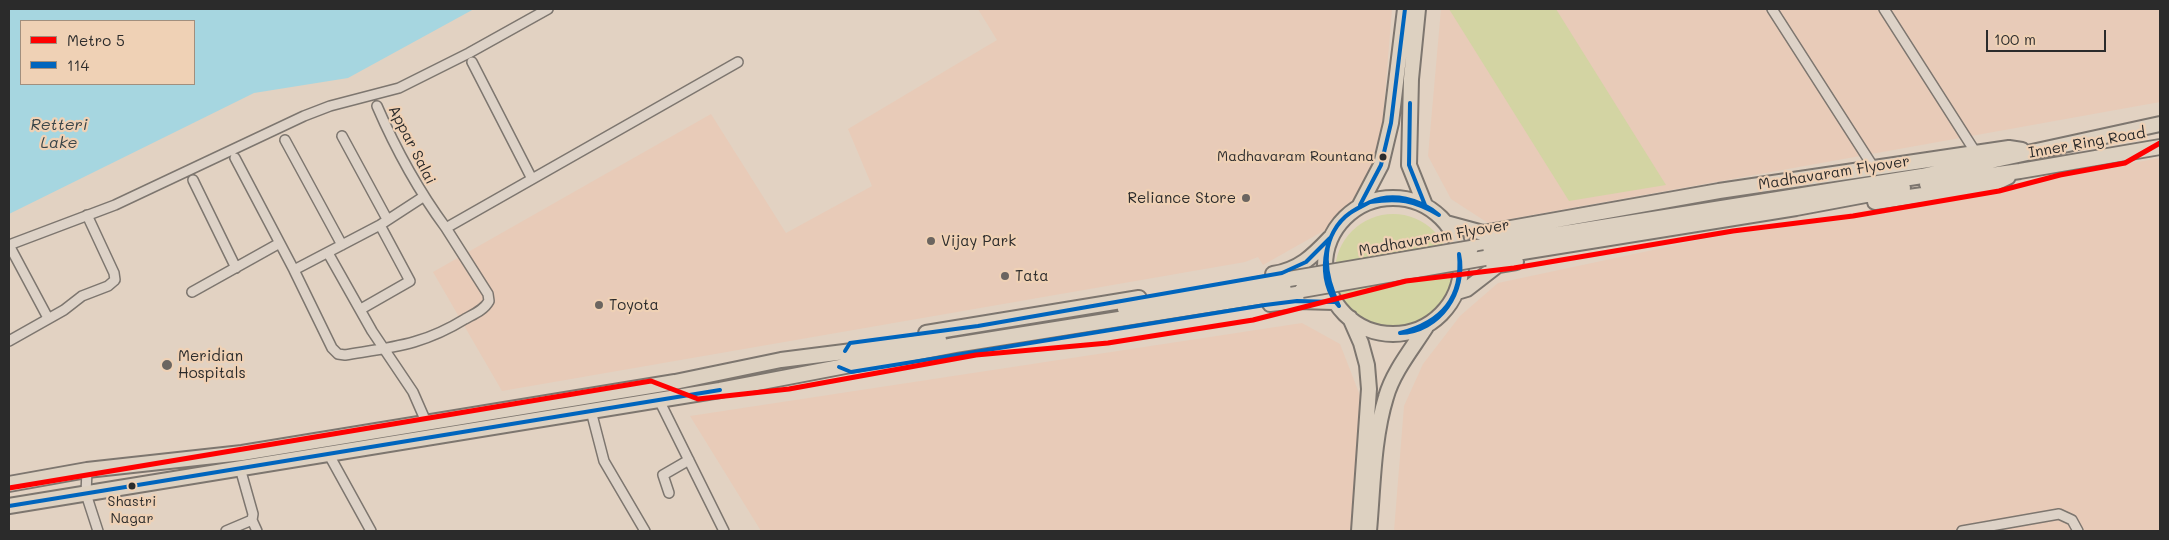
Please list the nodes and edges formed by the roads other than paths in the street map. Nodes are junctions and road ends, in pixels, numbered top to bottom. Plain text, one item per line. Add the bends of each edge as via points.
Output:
1 (548, 9) edge
2 (1405, 9) edge
3 (1418, 9) edge
4 (1772, 9) edge
5 (1884, 9) edge
6 (472, 62) dead end
7 (738, 62) dead end
8 (377, 106) dead end
9 (2160, 124) edge
10 (342, 136) dead end
11 (285, 140) dead end
12 (2160, 147) edge
13 (2027, 152) junction
14 (1976, 153) junction
15 (235, 158) dead end
16 (1874, 168) junction
17 (1996, 168) junction
18 (2020, 171) junction
19 (532, 178) junction
20 (193, 180) dead end
21 (423, 197) junction
22 (1360, 205) junction
23 (1425, 205) junction
24 (87, 215) junction
25 (384, 222) junction
26 (1446, 223) junction
27 (446, 228) junction
28 (1330, 238) junction
29 (278, 244) junction
30 (9, 245) edge
31 (342, 245) junction
32 (328, 253) junction
33 (236, 268) junction
34 (294, 270) junction
35 (192, 292) dead end
36 (1457, 292) junction
37 (1334, 302) junction
38 (360, 309) junction
39 (48, 318) junction
40 (1350, 318) junction
41 (1426, 327) junction
42 (9, 339) edge
43 (384, 349) junction
44 (853, 355) junction
45 (839, 367) junction
46 (1368, 378) junction
47 (1392, 383) junction
48 (659, 400) junction
49 (591, 411) junction
50 (427, 424) junction
51 (328, 453) junction
52 (689, 460) junction
53 (240, 468) junction
54 (86, 470) junction
55 (9, 484) edge
56 (669, 493) dead end
57 (86, 494) junction
58 (9, 506) edge
59 (252, 520) junction
60 (98, 531) edge
61 (226, 531) edge
62 (257, 531) edge
63 (370, 531) edge
64 (645, 531) edge
65 (724, 531) edge
66 (1358, 531) edge
67 (1369, 531) edge
68 (1962, 531) edge
69 (2078, 531) edge

1 - 24 street via 399,88 304,116 186,173
2 - 22 main road via 1392,123 1382,165
3 - 23 main road via 1410,78 1409,165
4 - 16 street
5 - 14 street
6 - 19 street
7 - 19 street
8 - 21 street, Appar Salai
9 - 13 main road, Inner Ring Road
10 - 25 street
11 - 31 street
12 - 18 main road, Inner Ring Road
13 - 14 main road via 2009,148
13 - 17 main road, Madhavaram Flyover
14 - 16 main road
15 - 29 street
16 - 26 main road via 1719,191 1483,234
17 - 18 main road, Madhavaram Flyover
17 - 44 main road, Madhavaram Flyover, bridge via 1786,209
18 - 36 main road via 1992,185 1697,230 1498,265 1467,289
19 - 27 street
20 - 33 street
21 - 25 street
21 - 27 street, Appar Salai
22 - 23 main road via 1381,198 1404,198
22 - 28 main road via 1342,220
23 - 26 main road
24 - 30 street
24 - 39 street via 115,280
25 - 31 street
25 - 38 street via 410,281
26 - 36 main road via 1456,238 1461,256
27 - 43 street, Appar Salai via 488,294 486,307 435,336 415,344
28 - 37 main road via 1325,259 1326,281
28 - 44 main road via 1306,262 1282,273 978,326 850,343
29 - 33 street
29 - 34 street
30 - 39 street
31 - 32 street
32 - 34 street
32 - 38 street
33 - 35 street
34 - 43 street via 332,348 338,354
36 - 41 main road via 1444,312
37 - 40 main road
37 - 45 main road via 1265,304 851,372
38 - 43 street
39 - 42 street
40 - 41 main road via 1366,329 1386,334 1407,334
40 - 46 main road via 1361,343
41 - 47 main road
43 - 50 street via 413,392
44 - 45 main road, Madhavaram Flyover
44 - 50 main road via 781,360 676,382
45 - 48 main road
46 - 47 main road
46 - 66 main road
47 - 67 main road via 1379,428
48 - 49 main road
48 - 52 street
49 - 51 main road
49 - 64 street via 604,461
50 - 54 main road via 242,453
51 - 53 main road
51 - 63 street
52 - 56 street via 663,474
52 - 65 street
53 - 57 main road
53 - 59 street
54 - 55 main road
54 - 57 street
57 - 58 main road
57 - 60 street
59 - 61 street
59 - 62 street
68 - 69 street via 2059,514 2072,520

